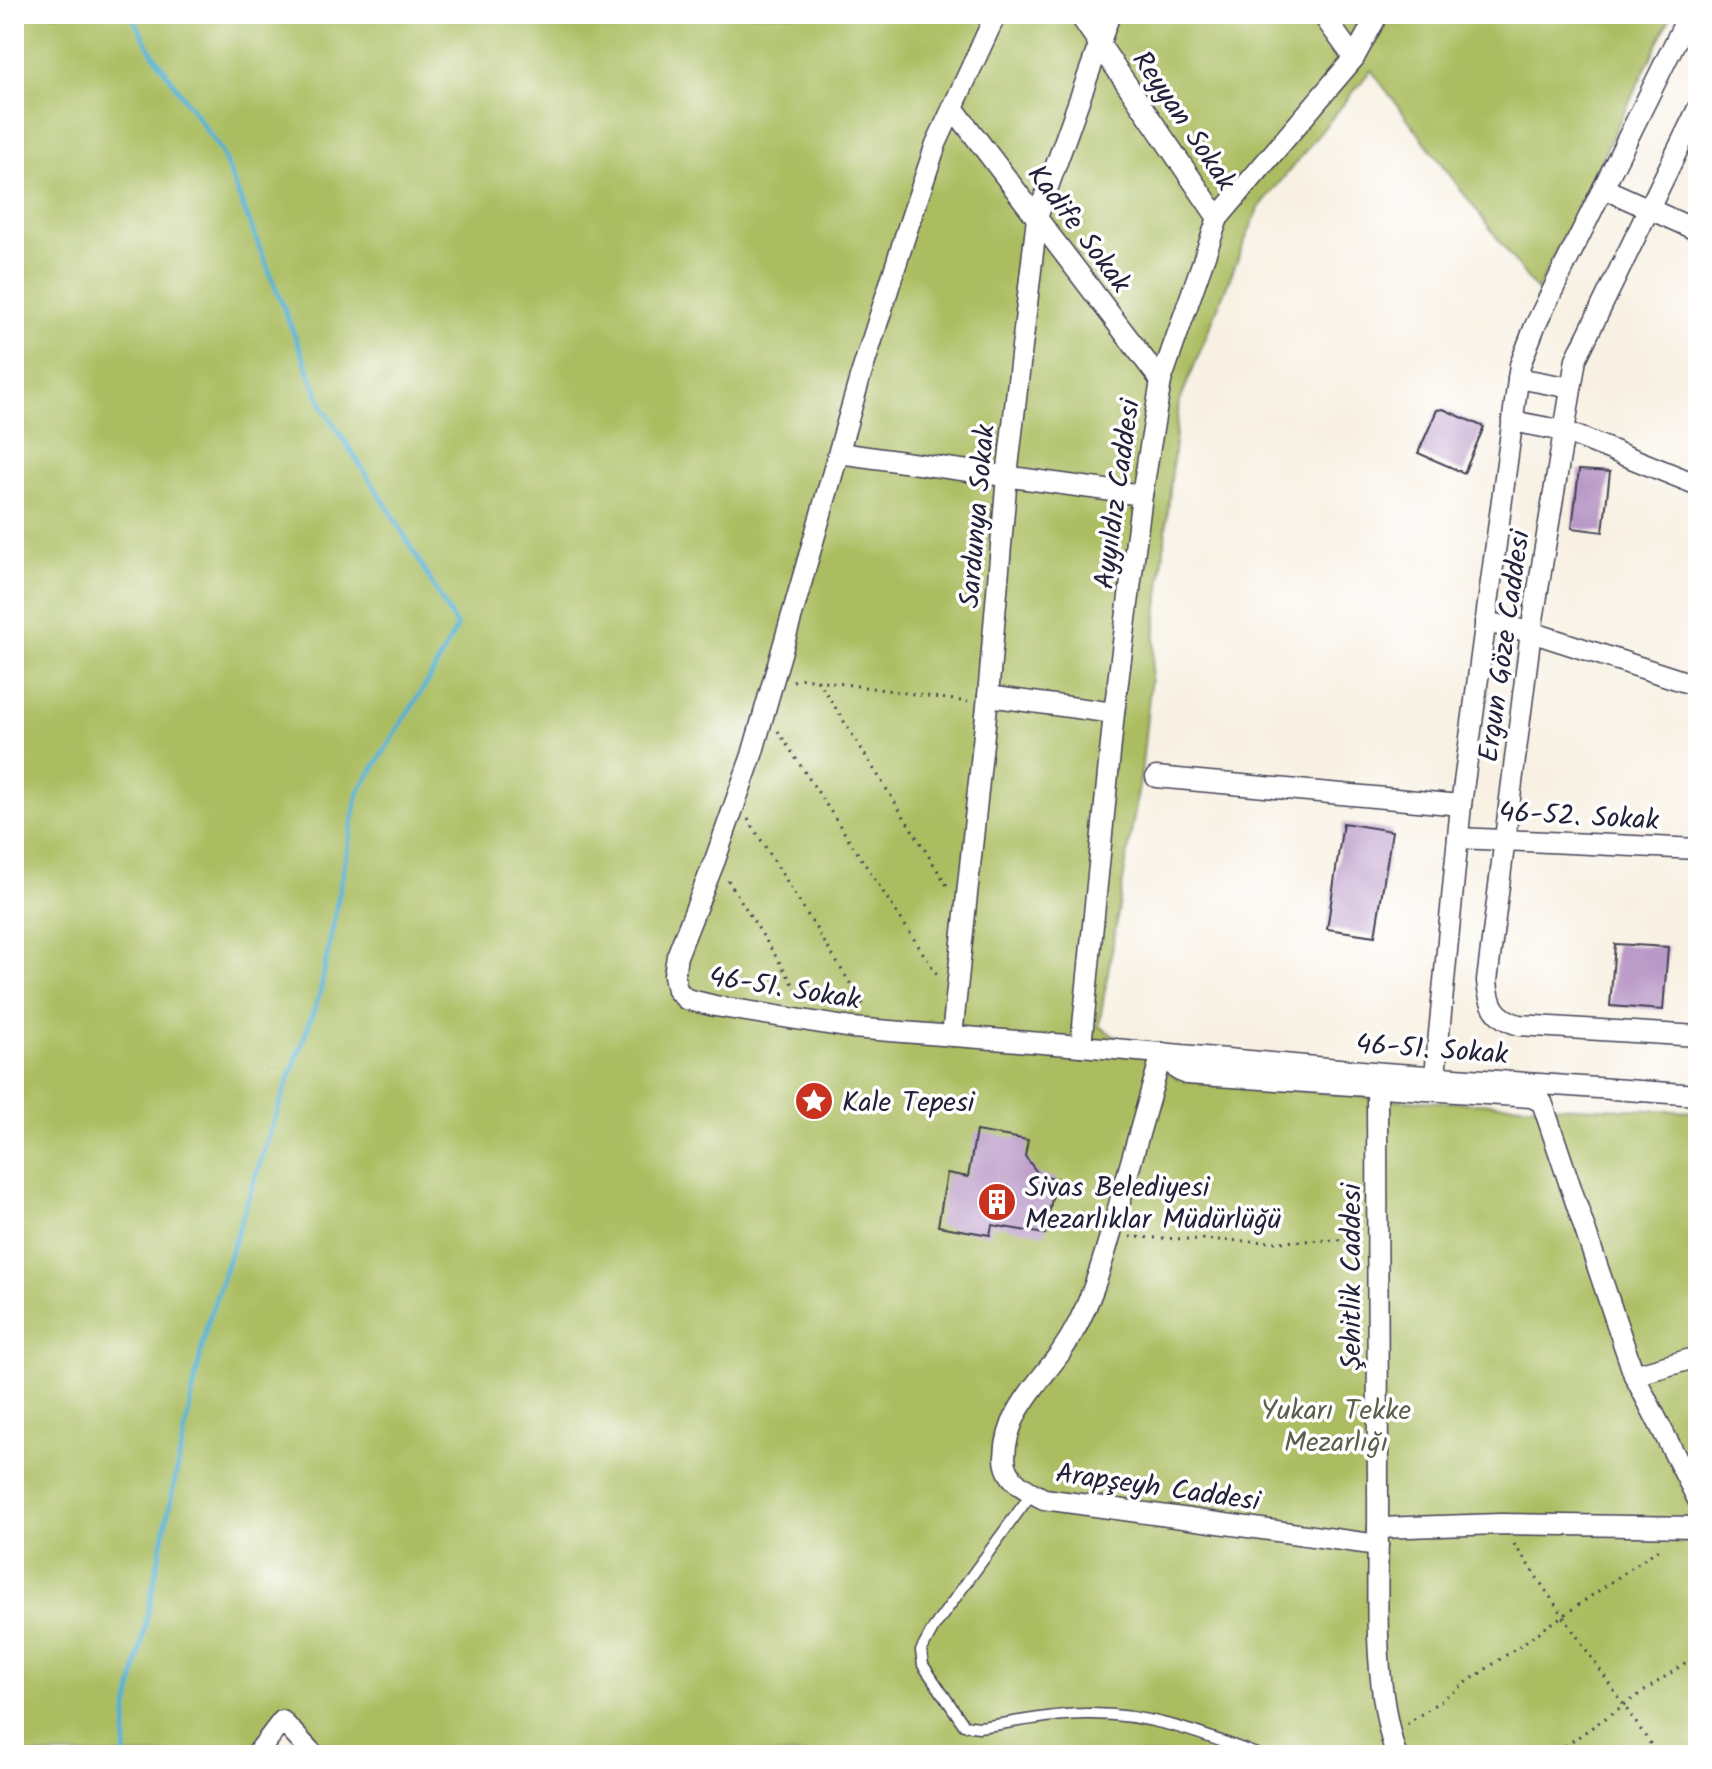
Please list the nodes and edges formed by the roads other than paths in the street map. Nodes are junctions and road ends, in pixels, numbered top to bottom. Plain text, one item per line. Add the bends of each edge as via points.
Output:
1 (996, 14) edge
2 (1079, 14) edge
3 (1110, 14) edge
4 (1322, 14) edge
5 (1378, 14) edge
6 (1689, 29) edge
7 (1098, 43) junction
8 (1354, 58) junction
9 (1698, 108) edge
10 (954, 109) junction
11 (1603, 188) junction
12 (1650, 210) junction
13 (1037, 218) junction
14 (1218, 218) junction
15 (1698, 231) edge
16 (1518, 378) junction
17 (1161, 381) junction
18 (1571, 388) junction
19 (1512, 421) junction
20 (1564, 431) junction
21 (839, 453) junction
22 (1007, 476) junction
23 (1698, 485) edge
24 (1142, 495) junction
25 (1485, 622) junction
26 (1531, 632) junction
27 (1698, 686) edge
28 (988, 701) junction
29 (1114, 713) junction
30 (1156, 777) dead end
31 (1461, 805) junction
32 (1458, 838) junction
33 (1505, 839) junction
34 (1698, 849) edge
35 (952, 1036) junction
36 (1698, 1036) edge
37 (1081, 1046) junction
38 (1162, 1053) junction
39 (1435, 1075) junction
40 (1377, 1086) junction
41 (1698, 1095) edge
42 (1698, 1357) edge
43 (1634, 1375) junction
44 (1032, 1493) junction
45 (1698, 1500) edge
46 (1698, 1527) edge
47 (1378, 1536) junction
48 (1393, 1745) edge
49 (256, 1755) edge
50 (314, 1755) edge
51 (1259, 1755) edge

1 - 10 street
2 - 7 street, Reyyan Sokak
3 - 7 street, Sardunya Sokak
4 - 8 street
5 - 8 street, Ayyıldız Caddesi
6 - 11 street, Ergun Göze Caddesi
7 - 13 street, Sardunya Sokak
7 - 14 street, Reyyan Sokak
8 - 14 street, Ayyıldız Caddesi
9 - 12 street, Ergun Göze Caddesi
10 - 13 street, Kadife Sokak
10 - 21 street via 936,144
11 - 12 street
11 - 16 street, Ergun Göze Caddesi via 1535,326
12 - 15 street
12 - 18 street, Ergun Göze Caddesi via 1576,359
13 - 17 street, Kadife Sokak
13 - 22 street, Sardunya Sokak
14 - 17 street, Ayyıldız Caddesi
16 - 18 street
16 - 19 street, Ergun Göze Caddesi
17 - 24 street, Ayyıldız Caddesi
18 - 20 street, Ergun Göze Caddesi
19 - 20 street
19 - 25 street, Ergun Göze Caddesi
20 - 23 street
20 - 26 street, Ergun Göze Caddesi
21 - 22 street
21 - 35 street, 46-51. Sokak via 767,704 675,968 677,990 686,999 817,1023
22 - 24 street
22 - 28 street, Sardunya Sokak
24 - 29 street, Ayyıldız Caddesi
25 - 26 street
25 - 31 street, Ergun Göze Caddesi
26 - 27 street
26 - 33 street, Ergun Göze Caddesi
28 - 29 street
28 - 35 street, Sardunya Sokak
29 - 37 street, Ayyıldız Caddesi
30 - 31 street
31 - 32 street, Ergun Göze Caddesi
32 - 33 street, 46-52. Sokak
32 - 39 street, Ergun Göze Caddesi
33 - 34 street, 46-52. Sokak
33 - 36 street, Ergun Göze Caddesi via 1487,981 1497,1016 1519,1025
35 - 37 street, 46-51. Sokak
37 - 38 street, 46-51. Sokak
38 - 39 street, 46-51. Sokak
38 - 40 street, 46-51. Sokak via 1186,1074
38 - 44 street, Arapşeyh Caddesi via 1095,1289 1062,1350 1012,1420 1005,1459 1019,1486
39 - 41 street, 46-51. Sokak
40 - 43 street, 46-51. Sokak via 1542,1102
40 - 47 street, Şehitlik Caddesi
42 - 43 street
43 - 45 street
44 - 47 street, Arapşeyh Caddesi via 1044,1499
44 - 51 lane via 921,1651 923,1665 964,1725 1084,1713 1145,1718
46 - 47 street, Arapşeyh Caddesi via 1500,1524
47 - 48 street, Şehitlik Caddesi via 1376,1630
49 - 50 street via 282,1721

